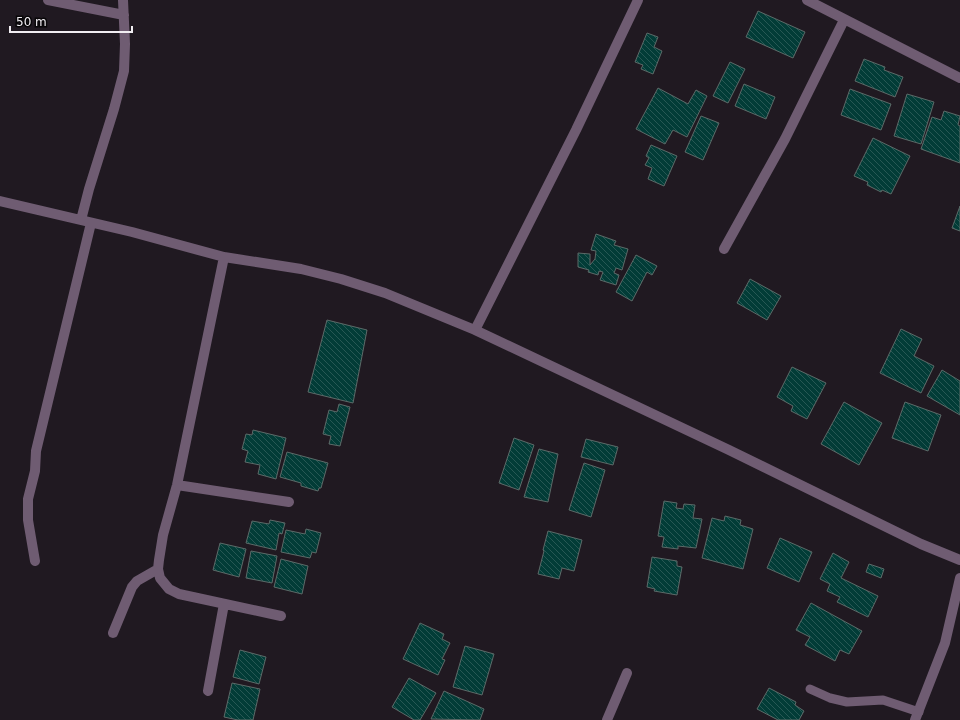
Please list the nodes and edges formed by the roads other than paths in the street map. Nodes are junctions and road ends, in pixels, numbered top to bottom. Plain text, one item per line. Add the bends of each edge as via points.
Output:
1 (48, 0) edge
2 (123, 0) edge
3 (638, 0) edge
4 (807, 0) edge
5 (124, 14) junction
6 (844, 20) junction
7 (960, 78) edge
8 (0, 201) edge
9 (86, 221) junction
10 (724, 249) dead end
11 (224, 257) junction
12 (475, 330) junction
13 (177, 485) junction
14 (289, 502) dead end
15 (960, 560) edge
16 (35, 561) dead end
17 (158, 570) junction
18 (960, 578) edge
19 (224, 604) junction
20 (281, 616) dead end
21 (113, 633) dead end
22 (627, 674) dead end
23 (810, 689) dead end
24 (208, 690) dead end
25 (917, 716) edge
26 (607, 720) edge

1 - 5 street
2 - 5 street
3 - 12 street
4 - 6 street
5 - 9 street via 124,71 89,189
6 - 7 street
6 - 10 street via 785,139
8 - 9 street
9 - 11 street
9 - 16 street via 28,498 28,520
11 - 12 street via 301,269 341,279 385,293
11 - 13 street
12 - 15 street via 921,544
13 - 14 street
13 - 17 street via 163,535
17 - 19 street via 160,578 169,589 179,594
17 - 21 street via 132,586
18 - 25 street via 945,643
19 - 20 street
19 - 24 street
22 - 26 street
23 - 25 lane via 847,702 883,700

